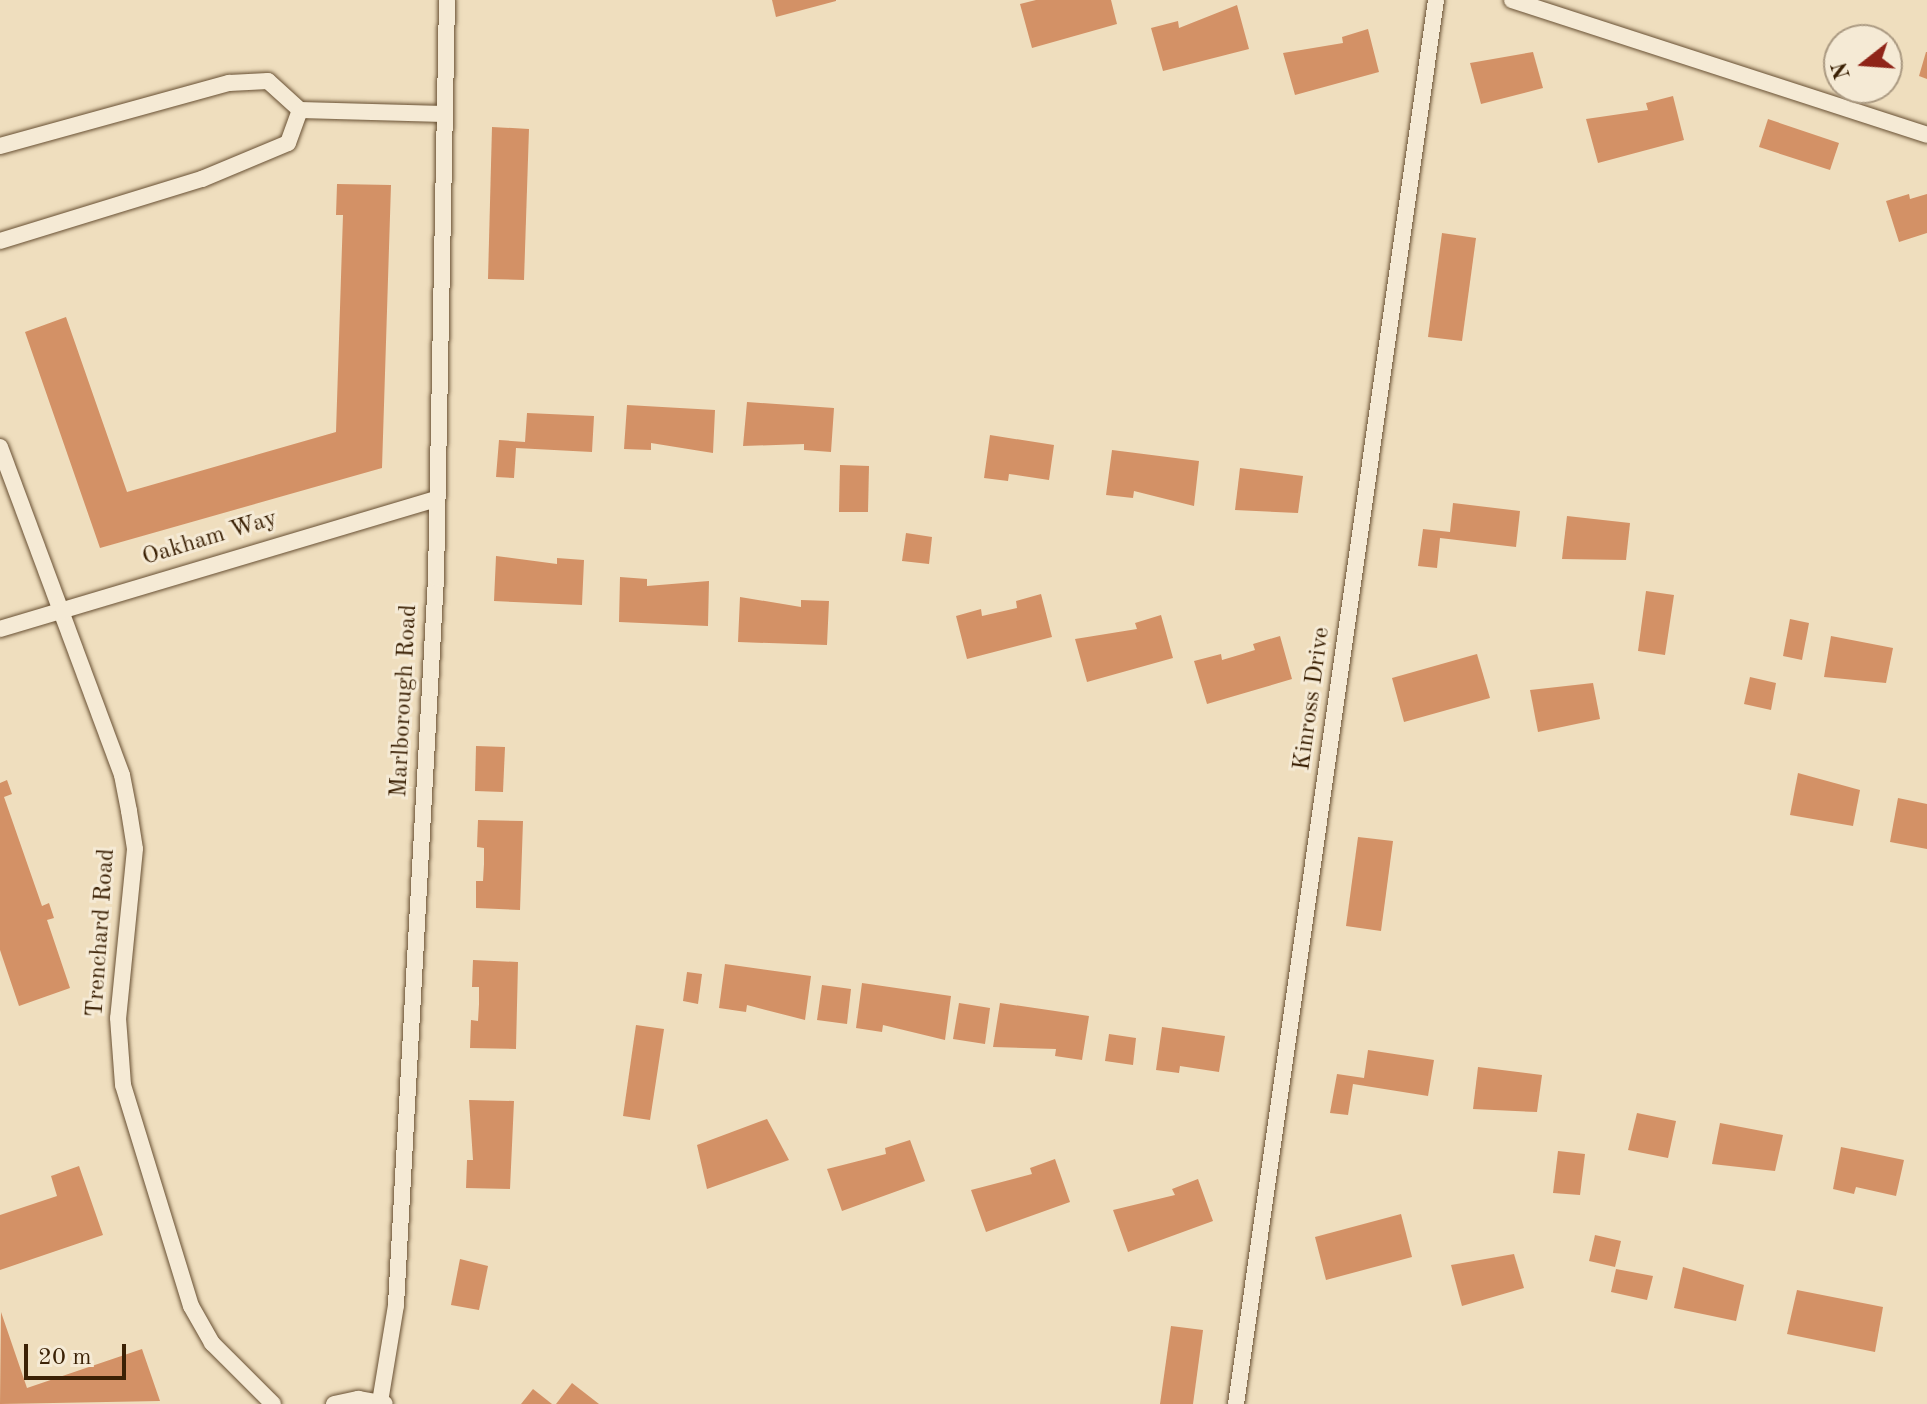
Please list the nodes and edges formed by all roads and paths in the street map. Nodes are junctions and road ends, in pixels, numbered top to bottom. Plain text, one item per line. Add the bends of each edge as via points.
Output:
1 (447, 0) edge
2 (1436, 0) edge
3 (1512, 0) edge
4 (300, 110) junction
5 (444, 114) junction
6 (1927, 135) edge
7 (0, 146) edge
8 (0, 241) edge
9 (0, 447) edge
10 (435, 499) junction
11 (62, 610) junction
12 (0, 629) edge
13 (382, 1403) edge
14 (273, 1404) edge
15 (334, 1404) edge
16 (1236, 1404) edge

1 - 5 lane, Marlborough Road
2 - 16 lane, Kinross Drive
3 - 6 lane
4 - 5 lane
4 - 7 lane via 268,81 229,83
4 - 8 lane via 288,143 202,179
5 - 10 lane, Marlborough Road
9 - 11 lane, Trenchard Road
10 - 11 lane, Oakham Way
10 - 13 lane, Marlborough Road via 436,578 397,1290
11 - 12 lane, Oakham Way
11 - 14 lane, Trenchard Road via 122,775 135,849 118,1018 123,1085 191,1306 212,1343
13 - 15 lane via 358,1399

